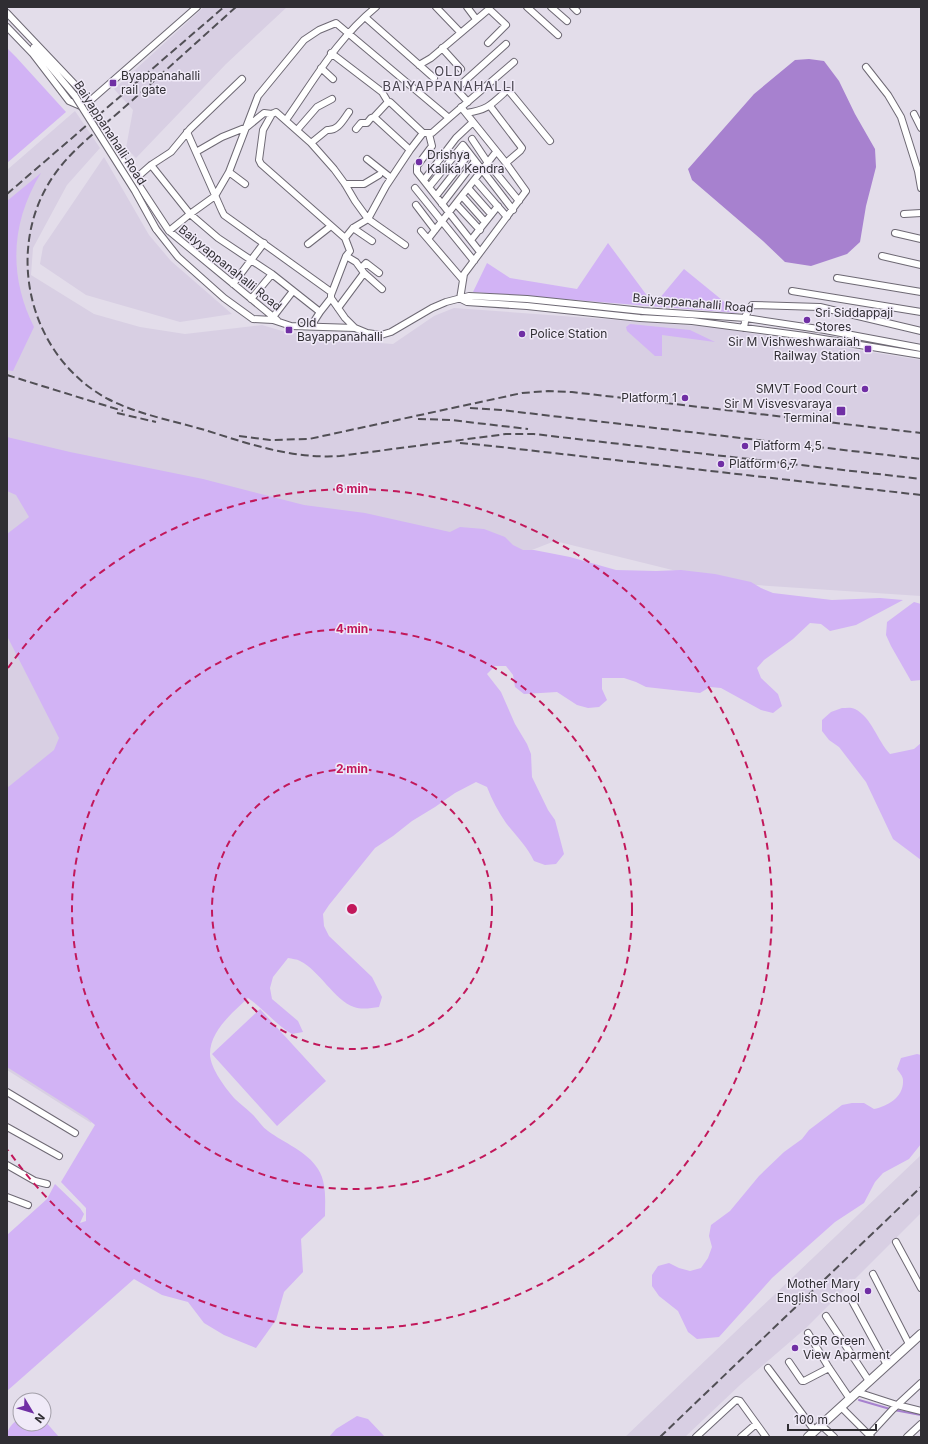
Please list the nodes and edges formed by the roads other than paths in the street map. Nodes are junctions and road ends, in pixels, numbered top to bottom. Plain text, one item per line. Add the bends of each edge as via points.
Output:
1 (197, 7) edge
2 (365, 7) edge
3 (376, 7) edge
4 (436, 7) edge
5 (467, 7) edge
6 (527, 7) edge
7 (551, 7) edge
8 (7, 13) edge
9 (367, 15) junction
10 (7, 19) edge
11 (476, 19) junction
12 (567, 21) dead end
13 (7, 26) edge
14 (460, 32) junction
15 (349, 33) junction
16 (558, 35) dead end
17 (488, 43) dead end
18 (506, 44) dead end
19 (442, 48) junction
20 (332, 53) junction
21 (514, 62) dead end
22 (419, 65) junction
23 (866, 67) dead end
24 (320, 68) junction
25 (461, 69) dead end
26 (434, 78) dead end
27 (242, 79) dead end
28 (333, 79) dead end
29 (81, 91) junction
30 (97, 94) junction
31 (332, 99) dead end
32 (388, 102) junction
33 (468, 102) junction
34 (83, 103) junction
35 (490, 106) junction
36 (461, 107) junction
37 (349, 112) dead end
38 (466, 113) junction
39 (272, 114) junction
40 (914, 114) dead end
41 (374, 117) junction
42 (449, 118) junction
43 (286, 120) junction
44 (473, 122) junction
45 (247, 127) junction
46 (921, 128) edge
47 (356, 129) dead end
48 (297, 130) junction
49 (480, 130) junction
50 (104, 131) tunnel mouth
51 (188, 132) junction
52 (426, 133) junction
53 (472, 140) junction
54 (550, 141) dead end
55 (311, 143) junction
56 (465, 148) junction
57 (410, 150) junction
58 (196, 152) junction
59 (496, 152) junction
60 (469, 154) junction
61 (368, 159) dead end
62 (475, 162) junction
63 (488, 163) junction
64 (506, 163) junction
65 (151, 165) junction
66 (482, 171) junction
67 (920, 171) edge
68 (229, 172) junction
69 (379, 175) dead end
70 (391, 178) junction
71 (134, 180) junction
72 (424, 180) junction
73 (475, 180) junction
74 (245, 184) dead end
75 (345, 184) junction
76 (415, 188) dead end
77 (429, 188) junction
78 (468, 188) junction
79 (921, 188) edge
80 (215, 196) junction
81 (436, 196) junction
82 (462, 196) junction
83 (519, 201) junction
84 (442, 204) junction
85 (456, 204) junction
86 (416, 205) dead end
87 (498, 206) junction
88 (513, 210) junction
89 (449, 212) junction
90 (921, 213) edge
91 (190, 214) junction
92 (491, 214) junction
93 (904, 214) dead end
94 (507, 217) junction
95 (368, 220) junction
96 (442, 221) junction
97 (485, 222) junction
98 (331, 226) junction
99 (353, 228) junction
100 (435, 230) junction
101 (480, 230) junction
102 (169, 231) junction
103 (421, 231) dead end
104 (895, 233) dead end
105 (345, 238) junction
106 (428, 239) junction
107 (921, 239) edge
108 (471, 240) junction
109 (372, 241) dead end
110 (264, 244) junction
111 (308, 244) dead end
112 (405, 245) dead end
113 (480, 252) junction
114 (346, 256) junction
115 (882, 256) dead end
116 (251, 260) junction
117 (474, 261) junction
118 (921, 265) edge
119 (362, 271) junction
120 (379, 273) dead end
121 (272, 274) junction
122 (837, 278) dead end
123 (464, 280) junction
124 (233, 284) junction
125 (382, 288) dead end
126 (293, 291) junction
127 (792, 291) dead end
128 (921, 292) edge
129 (331, 295) junction
130 (251, 299) junction
131 (461, 299) junction
132 (338, 308) junction
133 (585, 308) junction
134 (320, 312) junction
135 (921, 312) edge
136 (273, 317) junction
137 (746, 318) junction
138 (280, 323) junction
139 (311, 326) junction
140 (355, 328) junction
141 (744, 328) junction
142 (921, 331) edge
143 (921, 348) edge
144 (921, 355) edge
145 (7, 1092) edge
146 (7, 1127) edge
147 (75, 1133) dead end
148 (59, 1156) dead end
149 (7, 1165) edge
150 (47, 1184) dead end
151 (7, 1197) edge
152 (28, 1205) dead end
153 (896, 1242) dead end
154 (873, 1274) dead end
155 (921, 1288) edge
156 (851, 1299) dead end
157 (826, 1316) dead end
158 (808, 1333) dead end
159 (921, 1334) edge
160 (909, 1344) junction
161 (789, 1362) dead end
162 (887, 1365) junction
163 (768, 1368) dead end
164 (829, 1368) junction
165 (869, 1381) junction
166 (921, 1383) edge
167 (857, 1392) junction
168 (850, 1399) junction
169 (841, 1407) junction
170 (893, 1409) junction
171 (921, 1411) edge
172 (756, 1424) junction
173 (921, 1424) edge
174 (818, 1428) junction
175 (870, 1436) edge
176 (696, 1437) edge
177 (741, 1437) edge
178 (766, 1437) edge
179 (808, 1437) edge
180 (834, 1437) edge
181 (908, 1437) edge

1 - 30 street
2 - 9 street
3 - 9 street
4 - 14 street
5 - 11 street
6 - 16 street
7 - 12 street
8 - 29 street, Baiyappanahalli Road
9 - 15 street
9 - 22 street
10 - 138 street, Baiyappanahalli Road, bridge via 75,96 136,191 156,229 178,257 224,298 253,319
11 - 14 street
11 - 17 street via 489,9 505,24 505,27
13 - 34 street via 70,101
14 - 19 street
15 - 20 street
15 - 42 street
15 - 45 street via 336,23 304,40 258,96
18 - 33 street via 457,88
19 - 22 street
19 - 25 street
20 - 24 street
20 - 32 street via 382,92
21 - 33 street
22 - 26 street
23 - 67 street via 901,117
24 - 28 street
24 - 43 street
27 - 51 street
29 - 30 street
29 - 34 street, Baiyappanahalli Road
30 - 34 street
31 - 48 street via 317,107
32 - 41 street
32 - 52 street
33 - 36 street
35 - 38 street
35 - 54 street via 509,91
35 - 64 street via 522,148
36 - 38 street
36 - 42 street
37 - 55 street via 336,128 327,130
38 - 44 street
39 - 43 street via 276,112
39 - 45 street via 264,113
39 - 98 street via 263,130 259,160 261,164
40 - 46 street
41 - 47 street via 366,123 361,123
41 - 57 street
42 - 52 street via 432,133
43 - 48 street
44 - 49 street
44 - 72 street via 456,138
45 - 58 street via 222,137
45 - 68 street
48 - 55 street
49 - 53 street
49 - 59 street
50 - 71 street, Baiyyappanahalli Road
51 - 58 street
51 - 65 street via 171,152
52 - 57 street
52 - 72 street via 432,146 416,168
53 - 56 street
53 - 63 street
55 - 75 street
56 - 60 street
56 - 77 street via 463,145
57 - 70 street
58 - 80 street
59 - 63 street
59 - 64 street
60 - 62 street
60 - 81 street
61 - 70 street
62 - 66 street
62 - 84 street
63 - 66 street
63 - 83 street
64 - 83 street via 526,190
65 - 71 street
65 - 91 street
66 - 73 street
66 - 88 street
67 - 79 street
68 - 74 street
68 - 80 street
69 - 75 street via 364,184
70 - 95 street
71 - 102 street, Baiyyappanahalli Road
72 - 77 street
73 - 78 street
73 - 87 street
75 - 95 street
76 - 96 street
77 - 81 street
78 - 82 street
78 - 92 street
80 - 91 street
80 - 110 street via 224,214
81 - 84 street
82 - 85 street
82 - 97 street
83 - 88 street
84 - 89 street
85 - 89 street
85 - 101 street
86 - 100 street
87 - 92 street
87 - 94 street
88 - 94 street
89 - 96 street
89 - 108 street
90 - 93 street
91 - 102 street
91 - 116 street via 218,238
92 - 97 street
94 - 113 street
95 - 99 street
95 - 112 street
96 - 100 street
96 - 117 street
97 - 101 street
98 - 105 street
98 - 111 street
99 - 105 street
99 - 109 street
100 - 106 street
101 - 108 street
102 - 124 street, Baiyyappanahalli Road
103 - 106 street
104 - 107 street
105 - 114 street via 350,250
106 - 123 street
108 - 113 street
110 - 116 street
110 - 129 street
113 - 117 street
114 - 119 street via 356,262
114 - 129 street
115 - 118 street
116 - 121 street
116 - 124 street
117 - 123 street via 464,274
119 - 120 street via 366,263
119 - 125 street
119 - 132 street
121 - 126 street
121 - 130 street
122 - 128 street
123 - 131 street
124 - 130 street, Baiyyappanahalli Road
126 - 134 street
126 - 136 street
127 - 135 street
129 - 132 street
129 - 134 street
130 - 136 street, Baiyyappanahalli Road
131 - 133 street, Baiyappanahalli Road via 467,302
131 - 140 street, Baiyappanahalli Road via 432,308 391,332 381,335
132 - 140 street
133 - 137 street, Baiyappanahalli Road
133 - 141 street, Baiyappanahalli Road via 640,318 692,320
134 - 139 street
136 - 138 street, Baiyyappanahalli Road
137 - 141 street
137 - 142 street via 752,305 820,307
137 - 143 street, Baiyappanahalli Road
138 - 139 street, Baiyappanahalli Road
139 - 140 street, Baiyappanahalli Road
141 - 144 street, Baiyappanahalli Road
145 - 147 street
146 - 148 street
149 - 150 street via 34,1181
151 - 152 street
153 - 155 street
154 - 160 street
156 - 162 street
157 - 165 street
158 - 164 street
159 - 160 main road
160 - 162 main road
161 - 164 street via 804,1381
162 - 165 main road
163 - 174 street
164 - 168 street
165 - 167 main road
166 - 170 street
167 - 168 main road
167 - 170 street
168 - 169 main road
169 - 174 main road
169 - 175 street
170 - 171 street
170 - 175 street
172 - 176 street via 740,1401 736,1400
172 - 177 street
172 - 178 street
173 - 181 street
174 - 179 main road
174 - 180 street

